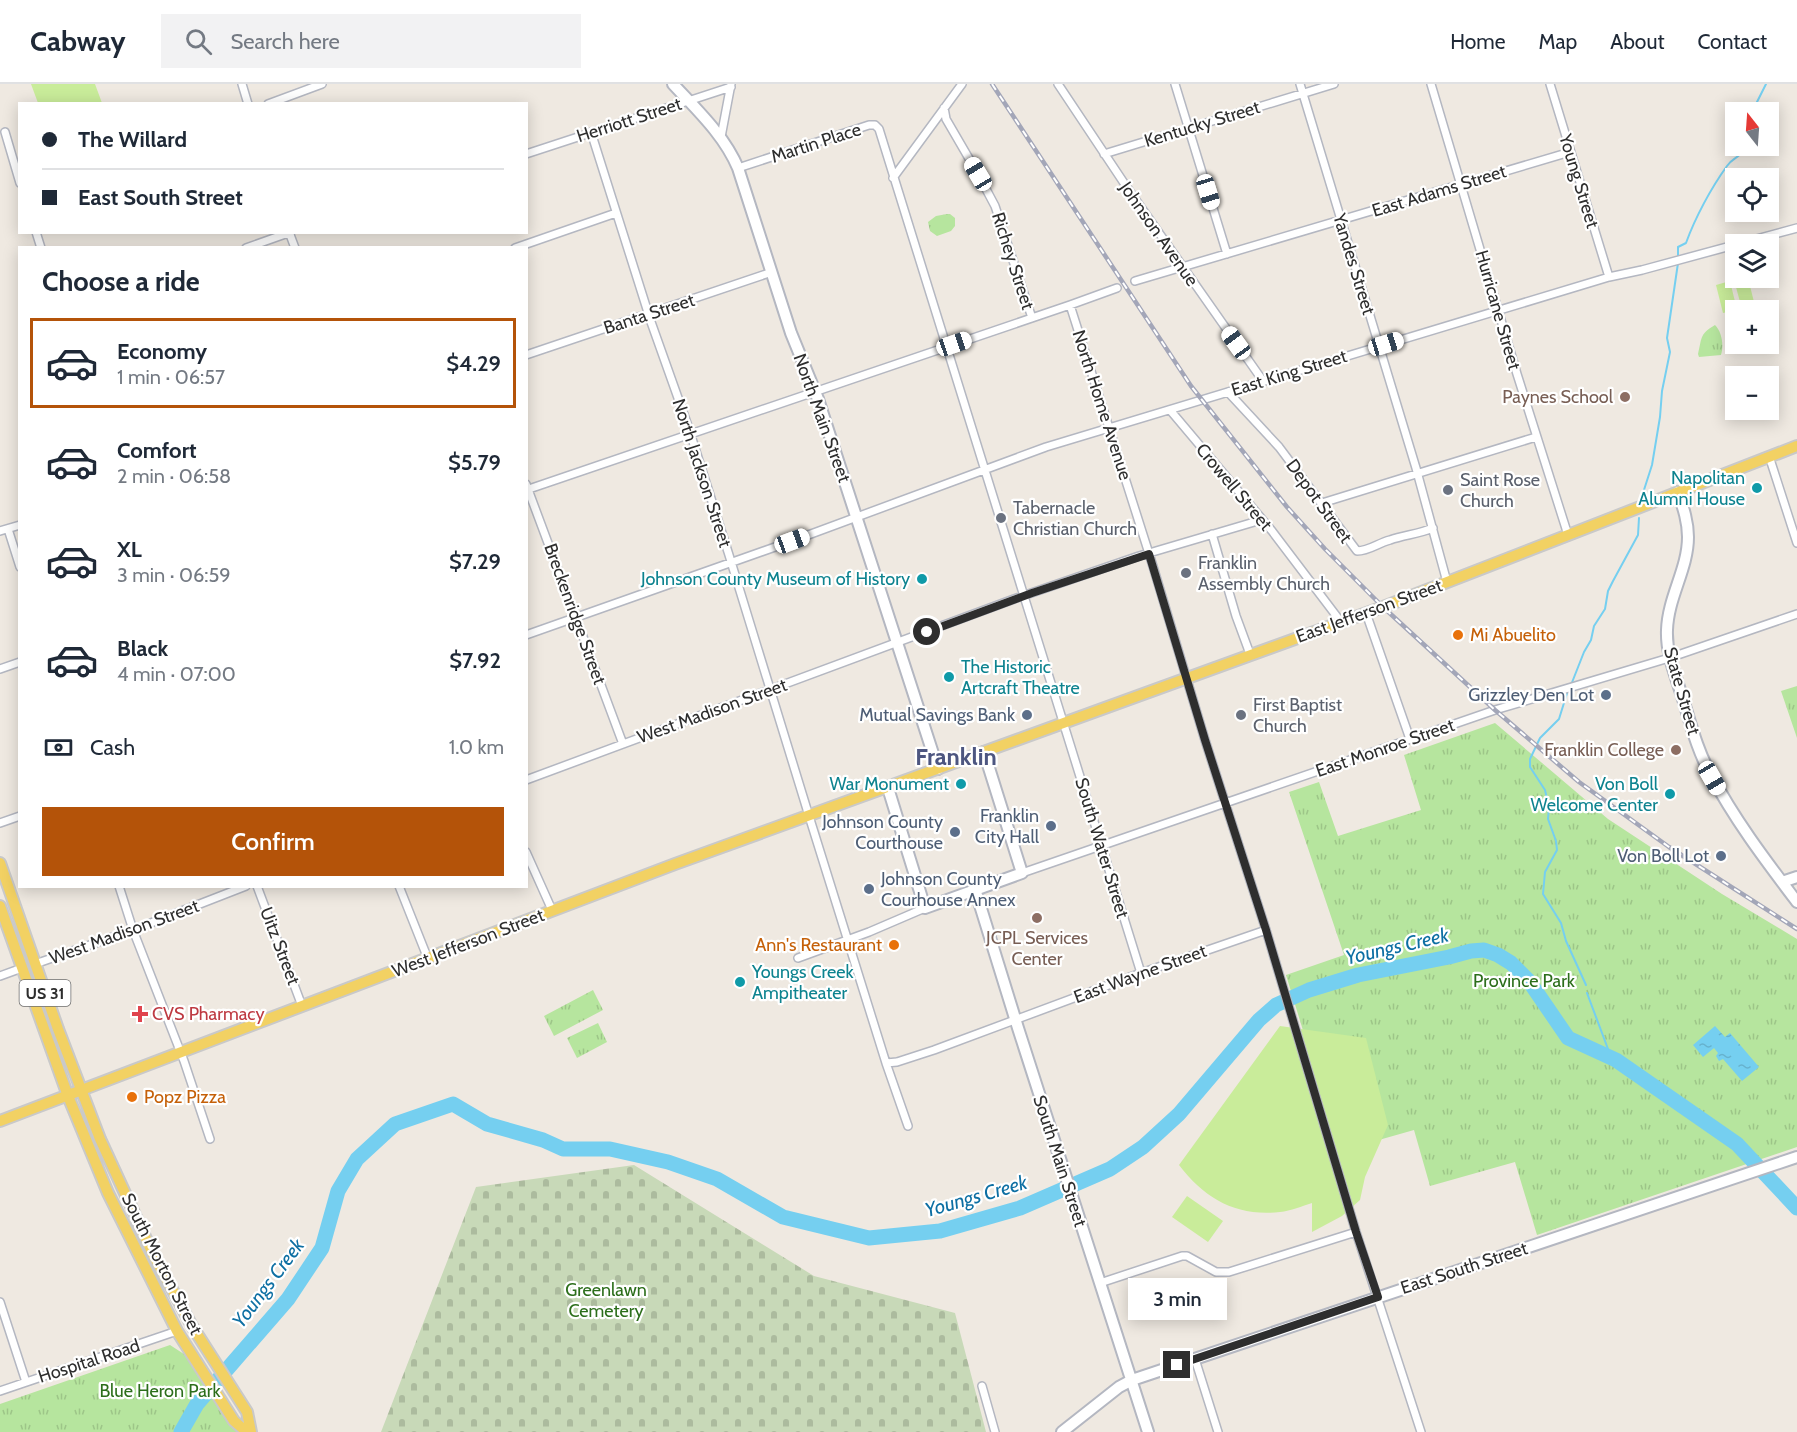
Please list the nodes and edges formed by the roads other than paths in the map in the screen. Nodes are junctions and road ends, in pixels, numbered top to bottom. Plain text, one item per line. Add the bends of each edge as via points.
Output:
1 (242, 84) edge
2 (322, 84) edge
3 (673, 84) edge
4 (962, 84) edge
5 (1058, 84) edge
6 (1175, 84) edge
7 (1300, 84) edge
8 (1334, 84) edge
9 (1431, 84) edge
10 (1550, 84) edge
11 (731, 85) edge
12 (1302, 94) junction
13 (688, 100) junction
14 (247, 102) edge
15 (273, 102) edge
16 (944, 108) junction
17 (1188, 128) junction
18 (5, 132) dead end
19 (591, 132) junction
20 (721, 137) junction
21 (1570, 152) junction
22 (528, 153) edge
23 (1104, 154) junction
24 (738, 168) junction
25 (18, 176) edge
26 (893, 178) junction
27 (1460, 185) junction
28 (616, 213) junction
29 (1341, 221) junction
30 (1797, 228) edge
31 (287, 234) edge
32 (252, 246) edge
33 (521, 246) edge
34 (1227, 254) junction
35 (1182, 267) junction
36 (772, 272) junction
37 (1609, 277) junction
38 (1135, 281) dead end
39 (1117, 288) dead end
40 (1070, 305) junction
41 (1498, 311) junction
42 (648, 314) junction
43 (1032, 318) junction
44 (1378, 346) junction
45 (946, 347) junction
46 (528, 354) edge
47 (1263, 381) junction
48 (815, 392) junction
49 (1228, 392) junction
50 (1170, 410) junction
51 (1109, 428) junction
52 (690, 434) junction
53 (1536, 437) junction
54 (1797, 446) edge
55 (1769, 456) junction
56 (984, 470) junction
57 (1417, 473) junction
58 (528, 488) edge
59 (528, 491) edge
60 (1678, 492) junction
61 (1322, 502) junction
62 (857, 517) junction
63 (1261, 520) junction
64 (1433, 528) junction
65 (4, 530) edge
66 (1212, 534) junction
67 (1568, 535) junction
68 (1797, 543) edge
69 (1149, 554) junction
70 (18, 562) edge
71 (731, 563) junction
72 (1448, 582) junction
73 (1024, 596) junction
74 (1366, 613) junction
75 (1797, 614) edge
76 (576, 617) junction
77 (1341, 622) junction
78 (528, 634) edge
79 (897, 643) junction
80 (1250, 654) junction
81 (1669, 658) junction
82 (18, 663) edge
83 (0, 669) edge
84 (1187, 677) junction
85 (770, 689) junction
86 (1063, 723) junction
87 (1410, 739) junction
88 (623, 744) junction
89 (984, 752) junction
90 (938, 769) junction
91 (528, 779) edge
92 (888, 788) junction
93 (1225, 804) junction
94 (808, 816) junction
95 (18, 817) edge
96 (0, 823) edge
97 (1102, 846) junction
98 (528, 856) edge
99 (0, 863) edge
100 (1022, 873) junction
101 (1797, 877) edge
102 (1782, 882) junction
103 (120, 888) edge
104 (241, 888) edge
105 (257, 888) edge
106 (400, 888) edge
107 (975, 889) junction
108 (1797, 902) edge
109 (0, 906) edge
110 (926, 908) junction
111 (552, 910) junction
112 (133, 930) junction
113 (1266, 930) junction
114 (848, 939) junction
115 (798, 958) dead end
116 (428, 959) junction
117 (35, 964) junction
118 (22, 968) junction
119 (1141, 973) junction
120 (0, 976) edge
121 (302, 1006) junction
122 (1016, 1020) junction
123 (180, 1052) junction
124 (886, 1063) junction
125 (81, 1091) junction
126 (68, 1096) junction
127 (0, 1121) edge
128 (908, 1126) dead end
129 (210, 1139) dead end
130 (1797, 1157) edge
131 (1356, 1232) junction
132 (1100, 1283) junction
133 (1378, 1297) junction
134 (0, 1302) edge
135 (192, 1326) junction
136 (177, 1331) junction
137 (1195, 1359) junction
138 (1132, 1380) junction
139 (26, 1382) junction
140 (982, 1386) dead end
141 (0, 1392) edge
142 (249, 1432) edge
143 (995, 1432) edge
144 (1062, 1432) edge
145 (1148, 1432) edge
146 (1218, 1432) edge
147 (1421, 1432) edge

1 - 14 street
2 - 15 street
3 - 13 street, North Main Street
4 - 16 street
5 - 23 street, Johnson Avenue
6 - 17 street
7 - 12 street, Yandes Street
8 - 12 street, Kentucky Street
9 - 27 street, Hurricane Street
10 - 21 street, Young Street
11 - 13 street, Herriott Street
11 - 20 street
12 - 17 street, Kentucky Street
12 - 29 street, Yandes Street
13 - 19 street, Herriott Street
13 - 20 street, North Main Street
16 - 26 street
16 - 43 street, Richey Street via 946,119 995,206
17 - 23 street, Kentucky Street
17 - 34 street
18 - 25 street
19 - 22 street, Herriott Street
19 - 28 street, North Jackson Street
20 - 24 street, North Main Street
21 - 27 street, East Adams Street
21 - 37 street, Young Street
23 - 35 street, Johnson Avenue
24 - 26 street, Martin Place via 873,124 879,129
24 - 36 street, North Main Street
26 - 45 street, South Water Street
27 - 29 street, East Adams Street
27 - 41 street, Hurricane Street
28 - 33 street
28 - 42 street, North Jackson Street
29 - 34 street, East Adams Street
29 - 44 street, Yandes Street
30 - 37 street, East King Street
31 - 32 street
34 - 35 street, East Adams Street
35 - 38 street, East Adams Street
35 - 47 street, Johnson Avenue
36 - 42 street, Banta Street
36 - 48 street, North Main Street
37 - 41 street, East King Street
39 - 40 street
40 - 43 street
40 - 51 street, North Home Avenue
41 - 44 street, East King Street
41 - 53 street, Hurricane Street
42 - 46 street, Banta Street
42 - 52 street, North Jackson Street
43 - 45 street
44 - 47 street, East King Street
44 - 57 street, Yandes Street
45 - 48 street
45 - 56 street, South Water Street
47 - 49 street, East King Street
48 - 52 street
48 - 62 street, North Main Street
49 - 50 street, East King Street
49 - 61 street, Depot Street via 1279,447
50 - 51 street, East King Street
50 - 63 street, Crowell Street
51 - 56 street, East King Street
51 - 69 street, North Home Avenue
52 - 58 street
52 - 71 street, North Jackson Street
53 - 57 street
53 - 67 street, Hurricane Street
54 - 55 main road, East Jefferson Street
55 - 60 main road, East Jefferson Street
55 - 68 street
56 - 62 street, East King Street
56 - 73 street, South Water Street
57 - 61 street
57 - 64 street, Yandes Street
59 - 76 street, Breckenridge Street
60 - 67 main road, East Jefferson Street
60 - 81 street, State Street via 1688,537 1667,619
61 - 64 street, Depot Street via 1357,551
62 - 71 street, East King Street
62 - 79 street, North Main Street
63 - 66 street, West Madison Street
63 - 77 street, Crowell Street
64 - 72 street, Yandes Street
65 - 70 street
66 - 69 street, West Madison Street
66 - 80 street
67 - 72 main road, East Jefferson Street
69 - 73 street, West Madison Street
69 - 84 street, North Home Avenue
71 - 76 street, East King Street
71 - 85 street, North Jackson Street
72 - 74 main road, East Jefferson Street
73 - 79 street, West Madison Street
73 - 86 street, South Water Street
74 - 77 main road, East Jefferson Street
74 - 87 street
75 - 81 street, East Monroe Street
76 - 78 street, East King Street
76 - 88 street, Breckenridge Street
77 - 80 main road, East Jefferson Street
79 - 85 street, West Madison Street
79 - 90 street, North Main Street
80 - 84 main road, East Jefferson Street
81 - 87 street, East Monroe Street
81 - 102 street, State Street via 1709,772
82 - 83 street
84 - 86 main road, East Jefferson Street
84 - 93 street, North Home Avenue
85 - 88 street, West Madison Street
85 - 94 street, North Jackson Street
86 - 89 main road, East Jefferson Street
86 - 97 street, South Water Street
87 - 93 street, East Monroe Street
88 - 91 street, West Madison Street
89 - 90 main road, East Jefferson Street
89 - 100 street
90 - 92 main road, West Jefferson Street
92 - 94 main road, West Jefferson Street
92 - 110 street
93 - 97 street, East Monroe Street
93 - 113 street, North Home Avenue
94 - 111 main road, West Jefferson Street
94 - 114 street, North Jackson Street
95 - 96 street
97 - 100 street, East Monroe Street
97 - 119 street, South Water Street
98 - 111 street
99 - 117 main road, US 31
100 - 107 street, East Monroe Street
101 - 102 street
102 - 108 street, State Street
103 - 112 street
104 - 112 street, West Madison Street
105 - 121 street, Uitz Street
106 - 116 street
107 - 110 street, East Monroe Street
107 - 122 street, South Main Street
109 - 118 main road, US 31
110 - 114 street
111 - 116 main road, West Jefferson Street
112 - 117 street, West Madison Street
112 - 123 street
113 - 119 street, East Wayne Street
113 - 131 street, North Home Avenue
114 - 115 street
114 - 124 street, North Jackson Street
116 - 121 main road, West Jefferson Street
117 - 125 main road, US 31
118 - 120 street
118 - 126 main road, US 31
119 - 122 street, East Wayne Street
121 - 123 main road, West Jefferson Street
122 - 124 street, East Wayne Street
122 - 132 street, South Main Street
123 - 125 main road, West Jefferson Street
123 - 129 street
124 - 128 street, North Jackson Street
125 - 126 main road, West Jefferson Street
125 - 135 main road, South Morton Street / US 31 via 126,1198
126 - 127 main road, West Jefferson Street
126 - 136 main road, South Morton Street / US 31 via 122,1221
130 - 133 street, East South Street
131 - 132 street via 1229,1272 1216,1272 1182,1256
131 - 133 street, North Home Avenue
132 - 138 street, South Main Street
133 - 137 street, East South Street
133 - 147 street, North Home Avenue
134 - 139 street
135 - 136 main road
135 - 142 main road, South Morton Street / US 31 via 247,1412
136 - 139 street, Hospital Road
136 - 142 main road, South Morton Street / US 31 via 234,1420
137 - 138 street, East South Street
137 - 146 street
138 - 144 street, East South Street
138 - 145 street, South Main Street
139 - 141 street, Hospital Road
140 - 143 street

